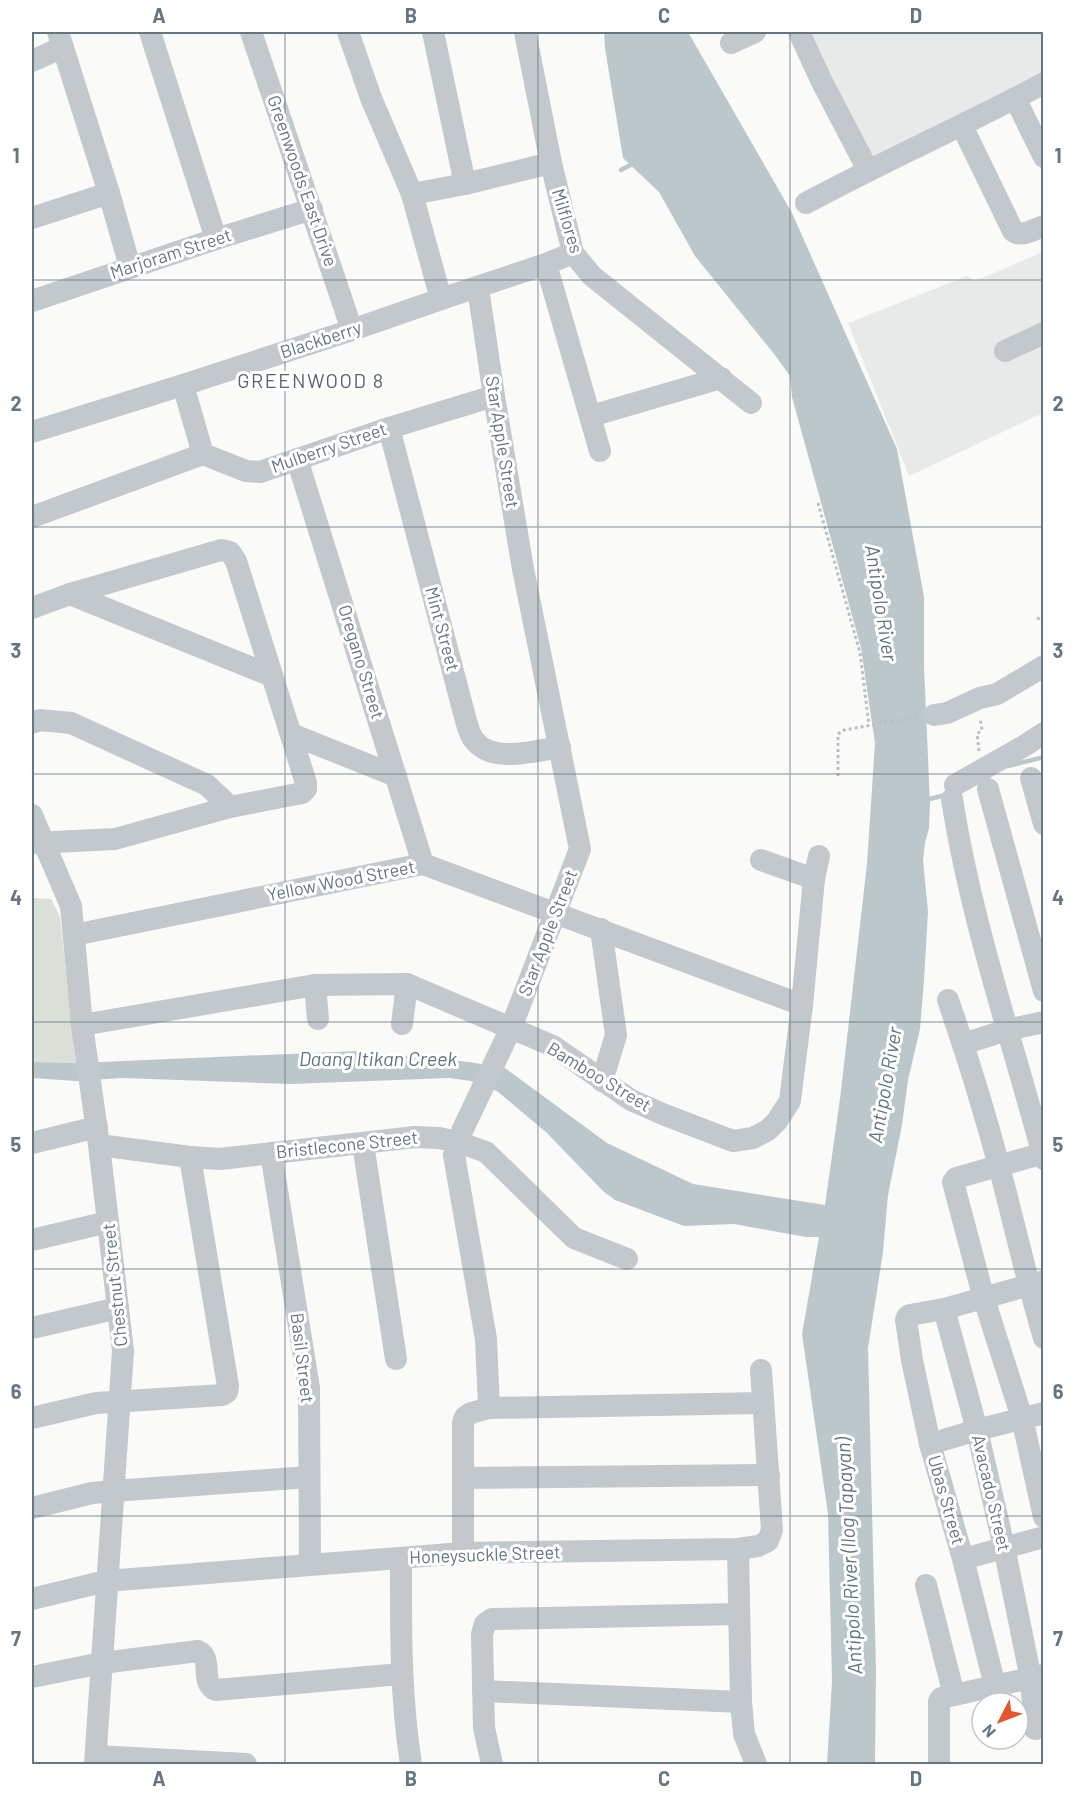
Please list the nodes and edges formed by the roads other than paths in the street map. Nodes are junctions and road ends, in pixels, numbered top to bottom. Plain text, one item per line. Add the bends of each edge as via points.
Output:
1 (150, 32) edge
2 (251, 32) edge
3 (348, 32) edge
4 (433, 32) edge
5 (525, 32) edge
6 (755, 32) edge
7 (799, 32) edge
8 (60, 39) edge
9 (731, 43) dead end
10 (32, 61) edge
11 (1044, 83) edge
12 (1015, 99) junction
13 (962, 126) junction
14 (1044, 157) edge
15 (551, 163) junction
16 (868, 170) junction
17 (465, 184) junction
18 (109, 193) junction
19 (412, 194) junction
20 (806, 203) dead end
21 (312, 209) junction
22 (32, 218) edge
23 (1044, 226) edge
24 (216, 238) junction
25 (573, 253) junction
26 (546, 264) junction
27 (130, 267) junction
28 (478, 288) junction
29 (441, 299) junction
30 (32, 301) edge
31 (352, 330) junction
32 (1044, 333) edge
33 (1005, 351) dead end
34 (721, 378) junction
35 (183, 385) junction
36 (494, 396) junction
37 (751, 403) dead end
38 (591, 416) junction
39 (389, 428) junction
40 (32, 432) edge
41 (600, 451) dead end
42 (204, 454) junction
43 (297, 459) junction
44 (32, 517) edge
45 (70, 594) junction
46 (32, 608) edge
47 (1044, 666) edge
48 (272, 676) junction
49 (934, 715) road end
50 (32, 723) edge
51 (1044, 733) edge
52 (291, 734) junction
53 (560, 747) junction
54 (396, 776) junction
55 (1031, 778) dead end
56 (984, 780) junction
57 (230, 807) junction
58 (32, 814) edge
59 (1044, 824) edge
60 (38, 843) edge
61 (819, 856) dead end
62 (761, 860) dead end
63 (423, 864) junction
64 (814, 879) junction
65 (555, 912) junction
66 (601, 929) junction
67 (74, 935) junction
68 (407, 984) junction
69 (315, 985) junction
70 (1044, 991) edge
71 (948, 1000) dead end
72 (802, 1005) junction
73 (318, 1019) dead end
74 (1044, 1022) edge
75 (402, 1024) dead end
76 (82, 1025) junction
77 (511, 1028) junction
78 (1006, 1030) junction
79 (963, 1044) junction
80 (602, 1080) junction
81 (98, 1136) junction
82 (460, 1136) junction
83 (32, 1143) edge
84 (363, 1144) junction
85 (271, 1153) junction
86 (1043, 1155) edge
87 (190, 1157) junction
88 (999, 1165) junction
89 (108, 1222) junction
90 (32, 1240) edge
91 (627, 1259) dead end
92 (1036, 1283) edge
93 (984, 1299) junction
94 (118, 1308) junction
95 (944, 1309) junction
96 (32, 1328) edge
97 (1044, 1338) edge
98 (396, 1359) dead end
99 (761, 1370) dead end
100 (120, 1401) junction
101 (763, 1403) junction
102 (489, 1408) junction
103 (1033, 1416) edge
104 (32, 1418) edge
105 (976, 1430) junction
106 (930, 1444) junction
107 (769, 1475) junction
108 (309, 1477) junction
109 (463, 1478) junction
110 (113, 1491) junction
111 (32, 1508) edge
112 (1044, 1517) edge
113 (1044, 1537) edge
114 (1004, 1547) junction
115 (738, 1549) junction
116 (463, 1553) junction
117 (401, 1558) junction
118 (963, 1559) junction
119 (310, 1564) junction
120 (106, 1581) junction
121 (926, 1585) dead end
122 (32, 1599) edge
123 (739, 1614) junction
124 (102, 1663) junction
125 (401, 1674) junction
126 (32, 1677) edge
127 (1037, 1677) edge
128 (995, 1686) junction
129 (483, 1691) junction
130 (954, 1695) junction
131 (741, 1702) junction
132 (1035, 1729) dead end
133 (95, 1760) edge
134 (246, 1764) edge
135 (411, 1764) edge
136 (492, 1764) edge
137 (756, 1764) edge
138 (939, 1764) edge

1 - 24 street
2 - 21 street, Greenwoods East Drive
3 - 19 street
4 - 17 street
5 - 15 street, Milflores
6 - 9 street
7 - 16 street
8 - 10 street
8 - 18 street
11 - 12 street
12 - 13 street
12 - 14 street
13 - 16 street
13 - 23 street via 1013,231 1019,235
15 - 17 street
15 - 25 street, Milflores
16 - 20 street
17 - 19 street
18 - 22 street
18 - 27 street
19 - 29 street
21 - 24 street, Marjoram Street
21 - 31 street, Greenwoods East Drive
24 - 27 street, Marjoram Street
25 - 26 street, Blackberry
25 - 34 street, Milflores via 592,276
26 - 28 street, Blackberry
26 - 38 street
27 - 30 street, Marjoram Street
28 - 29 street, Blackberry
28 - 36 street, Star Apple Street
29 - 31 street, Blackberry
31 - 35 street, Blackberry
32 - 33 street
34 - 37 street, Milflores
34 - 38 street
35 - 40 street, Blackberry
35 - 42 street
36 - 39 street, Mulberry Street
36 - 53 street, Star Apple Street via 523,569
38 - 41 street
39 - 43 street, Mulberry Street
39 - 53 street, Mint Street via 472,738 483,749 500,755
42 - 43 street, Mulberry Street via 246,471 260,472
42 - 44 street
43 - 54 street, Oregano Street
45 - 46 street
45 - 48 street
45 - 48 street via 220,550 230,552
47 - 49 street via 987,697
48 - 52 street
50 - 57 street via 71,723 207,785
51 - 56 street
52 - 54 street
52 - 57 street via 306,789
53 - 65 street, Star Apple Street via 580,849
54 - 63 street, Oregano Street
55 - 59 street
56 - 70 street
56 - 78 street via 953,792 964,868
57 - 60 street via 115,839
58 - 60 street, Chestnut Street
60 - 67 street, Chestnut Street via 71,906
61 - 64 street, Bamboo Street
62 - 64 street
63 - 65 street, Yellow Wood Street
63 - 67 street, Yellow Wood Street
64 - 72 street, Bamboo Street
65 - 66 street, Yellow Wood Street
65 - 77 street, Star Apple Street
66 - 72 street, Yellow Wood Street
66 - 80 street via 616,1035
67 - 76 street, Chestnut Street
68 - 69 street, Bamboo Street
68 - 75 street
68 - 77 street, Bamboo Street
69 - 73 street
69 - 76 street, Bamboo Street
71 - 79 street
72 - 80 street, Bamboo Street via 790,1101 773,1126 753,1138 733,1141 674,1119 631,1100
74 - 78 street
76 - 81 street, Chestnut Street
77 - 80 street, Bamboo Street via 553,1046
77 - 82 street, Star Apple Street
78 - 79 street
78 - 86 street
79 - 88 street
81 - 83 street, Bristlecone Street
81 - 87 street, Bristlecone Street
81 - 89 street, Chestnut Street
82 - 84 street, Bristlecone Street
82 - 91 street, Bristlecone Street via 486,1152 574,1238
82 - 102 street, Star Apple Street via 454,1155 486,1339
84 - 85 street, Bristlecone Street
84 - 98 street
85 - 87 street, Bristlecone Street via 220,1159
85 - 108 street, Basil Street via 309,1388
86 - 88 street
87 - 100 street via 227,1392
88 - 92 street
88 - 93 street via 953,1182
89 - 90 street
89 - 94 street, Chestnut Street
92 - 93 street
92 - 97 street
93 - 95 street
93 - 103 street
94 - 96 street
94 - 100 street, Chestnut Street via 123,1351
95 - 105 street, Avacado Street
95 - 106 street, Ubas Street via 910,1315 906,1320
99 - 101 street, Honeysuckle Street
100 - 104 street
100 - 110 street, Chestnut Street
101 - 102 street
101 - 107 street, Honeysuckle Street
102 - 109 street via 465,1418
103 - 105 street
103 - 112 street
105 - 106 street
105 - 114 street, Avacado Street
106 - 118 street, Ubas Street
107 - 109 street
107 - 115 street, Honeysuckle Street via 772,1530 768,1541
108 - 110 street
108 - 119 street, Basil Street
109 - 116 street
110 - 111 street
110 - 120 street, Chestnut Street
113 - 114 street
114 - 118 street
114 - 127 street, Avacado Street
115 - 116 street, Honeysuckle Street
115 - 123 street
116 - 117 street, Honeysuckle Street
117 - 119 street, Honeysuckle Street
117 - 125 street
118 - 128 street, Ubas Street
119 - 120 street, Honeysuckle Street
120 - 122 street, Honeysuckle Street
120 - 124 street, Chestnut Street
121 - 130 street
123 - 129 street via 492,1619 485,1623 482,1634
123 - 131 street
124 - 125 street via 198,1651 205,1656 208,1684 216,1690
124 - 126 street
124 - 133 street, Chestnut Street
125 - 135 street
127 - 128 street
127 - 132 street, Avacado Street
128 - 130 street
129 - 131 street
129 - 136 street via 484,1728
130 - 138 street via 939,1701
131 - 137 street via 744,1734
133 - 134 street

